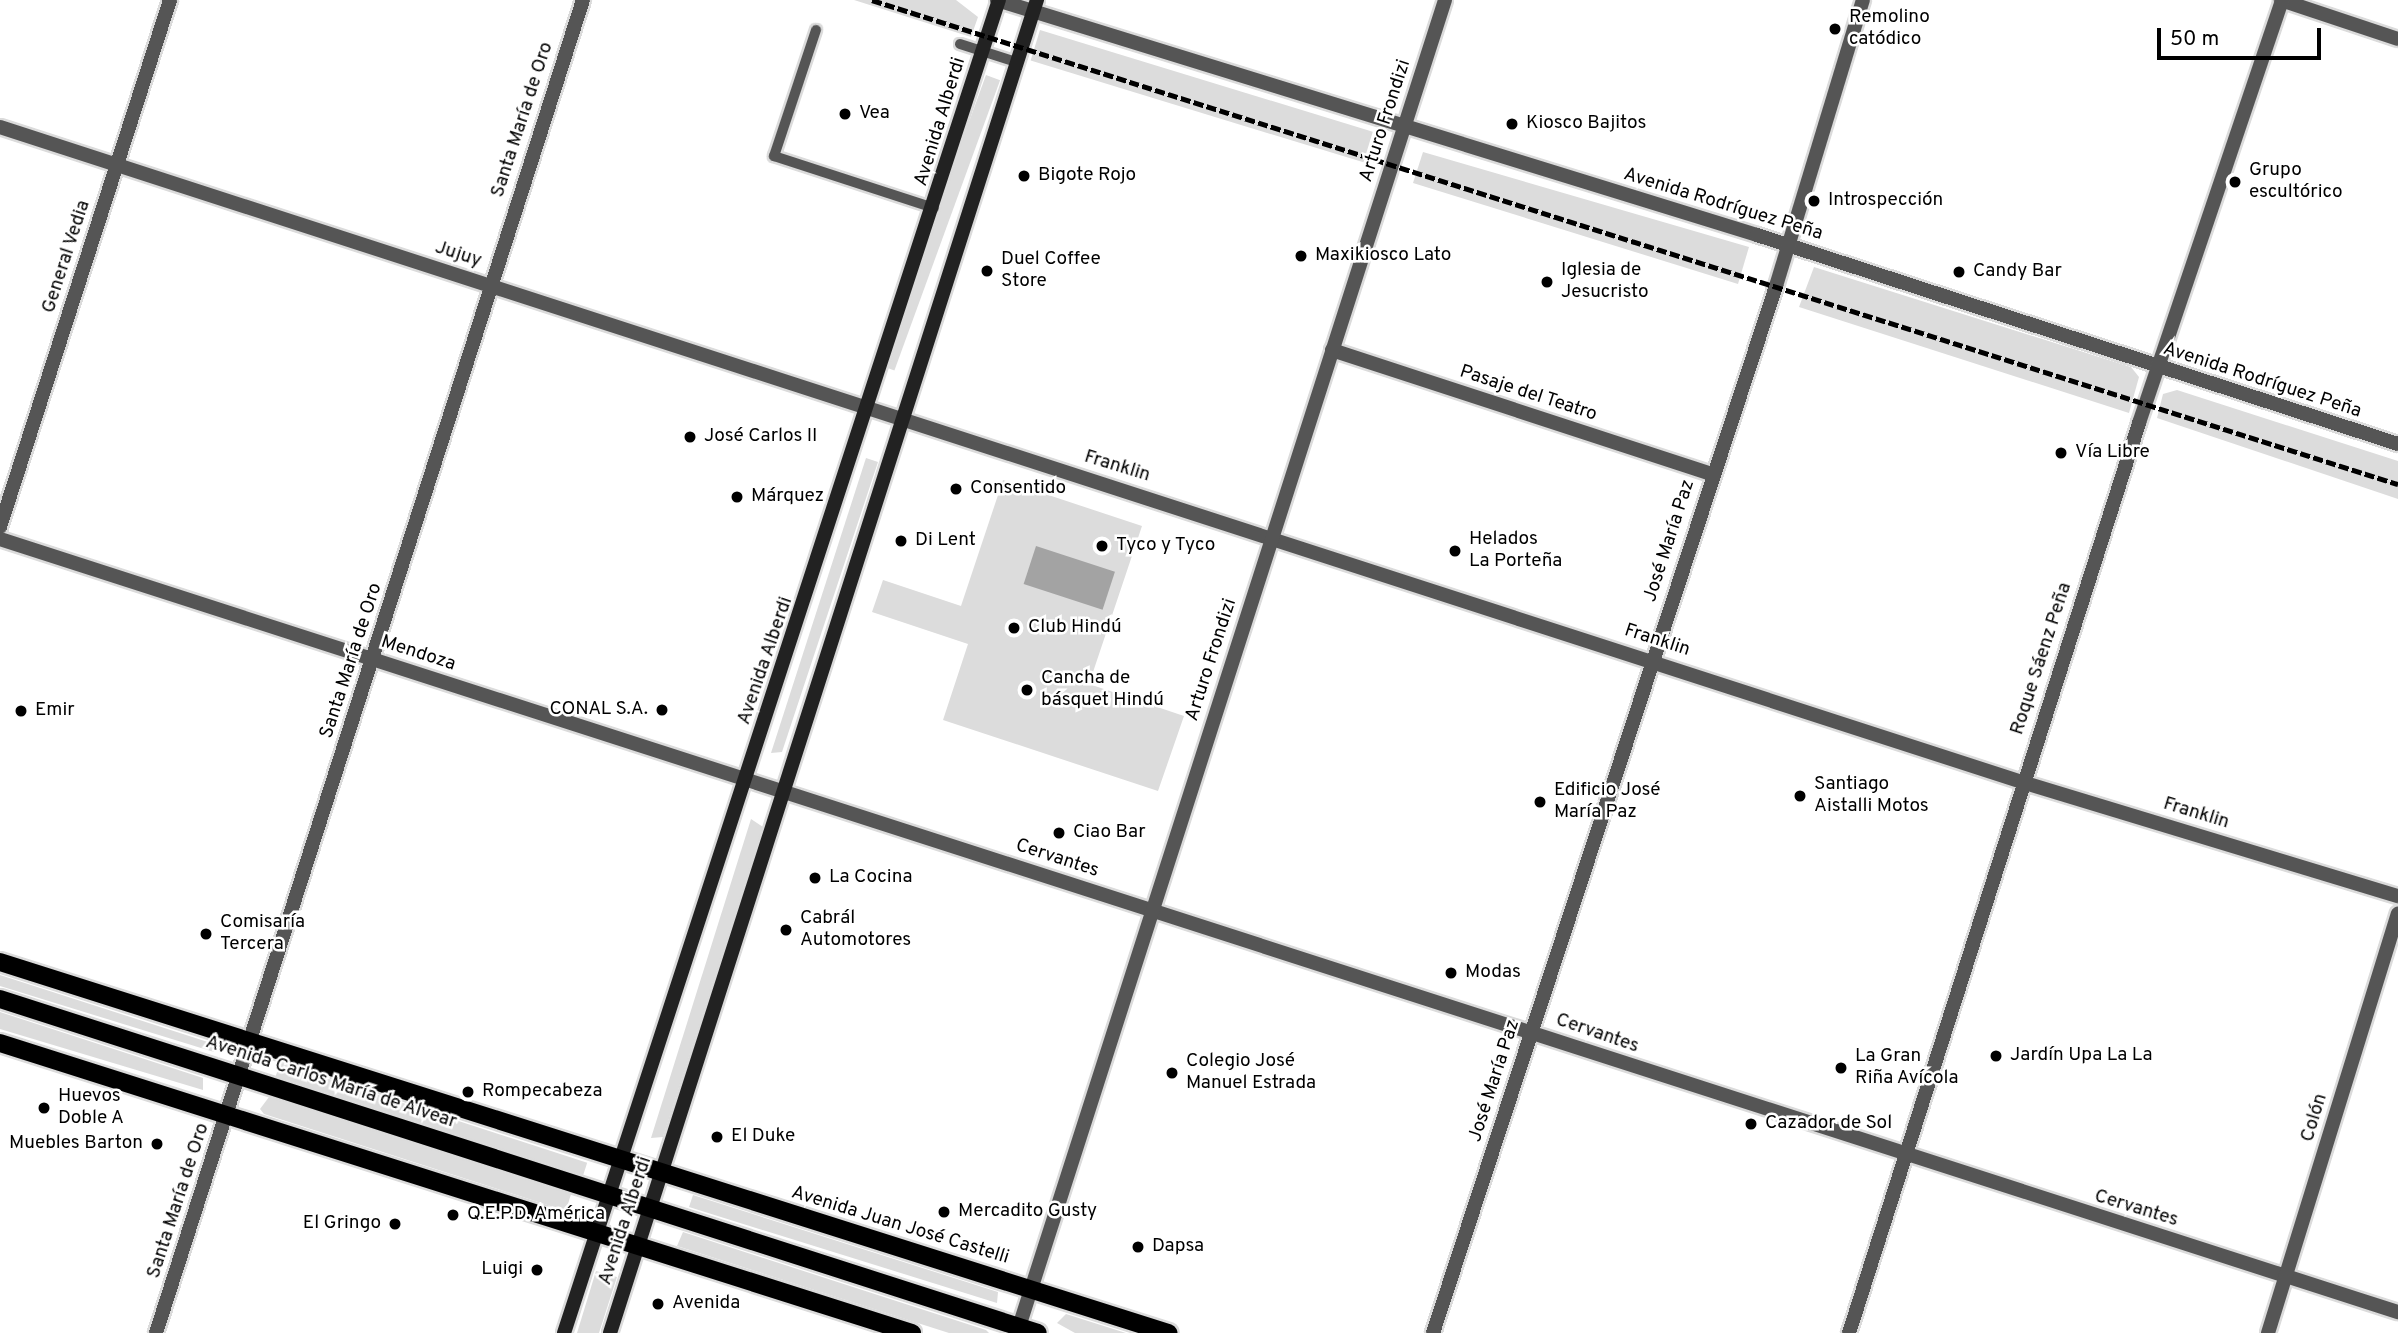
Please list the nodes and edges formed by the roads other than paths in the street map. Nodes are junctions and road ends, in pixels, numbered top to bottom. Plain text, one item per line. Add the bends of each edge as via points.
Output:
1 (170, 0) edge
2 (583, 0) edge
3 (999, 0) edge
4 (1445, 0) edge
5 (1863, 0) edge
6 (2281, 0) edge
7 (1035, 6) edge
8 (816, 30) dead end
9 (2398, 39) edge
10 (960, 44) dead end
11 (984, 50) junction
12 (1016, 62) junction
13 (1403, 126) junction
14 (0, 127) edge
15 (117, 165) junction
16 (934, 208) junction
17 (1788, 246) junction
18 (490, 285) junction
19 (1332, 350) junction
20 (2157, 368) junction
21 (870, 410) junction
22 (904, 421) junction
23 (2398, 444) edge
24 (1712, 474) junction
25 (0, 527) edge
26 (1273, 536) junction
27 (0, 539) edge
28 (1652, 659) junction
29 (373, 660) junction
30 (746, 782) junction
31 (2022, 782) junction
32 (783, 793) junction
33 (2398, 895) edge
34 (1150, 909) junction
35 (2398, 914) edge
36 (0, 962) edge
37 (0, 999) edge
38 (1532, 1032) junction
39 (251, 1041) junction
40 (0, 1043) edge
41 (240, 1076) junction
42 (228, 1114) junction
43 (1905, 1157) junction
44 (620, 1161) junction
45 (662, 1173) junction
46 (609, 1194) junction
47 (650, 1208) junction
48 (596, 1236) junction
49 (637, 1248) junction
50 (2287, 1276) junction
51 (1032, 1289) junction
52 (2398, 1312) edge
53 (1018, 1330) edge
54 (156, 1333) edge
55 (564, 1333) edge
56 (611, 1333) edge
57 (912, 1333) edge
58 (1038, 1333) edge
59 (1168, 1333) edge
60 (1433, 1333) edge
61 (1849, 1333) edge
62 (2268, 1333) edge

1 - 15 street, General Vedia
2 - 18 street, Santa María de Oro
3 - 7 street, Avenida Rodríguez Peña
3 - 11 main road, Avenida Alberdi
4 - 13 street, Arturo Frondizi
5 - 17 street, José María Paz
6 - 9 street
6 - 20 street, Roque Sáenz Peña
7 - 12 main road, Avenida Alberdi
7 - 13 street, Avenida Rodríguez Peña
8 - 16 lane via 774,156
10 - 11 lane
11 - 12 lane
11 - 16 main road, Avenida Alberdi
12 - 22 main road, Avenida Alberdi
13 - 17 street, Avenida Rodríguez Peña
13 - 19 street, Arturo Frondizi
14 - 15 street, Jujuy
15 - 18 street, Jujuy
15 - 25 street, General Vedia
16 - 21 main road, Avenida Alberdi
17 - 20 street, Avenida Rodríguez Peña
17 - 24 street, José María Paz
18 - 21 street, Jujuy
18 - 29 street, Santa María de Oro
19 - 24 street, Pasaje del Teatro
19 - 26 street, Arturo Frondizi
20 - 23 street, Avenida Rodríguez Peña
20 - 31 street, Roque Sáenz Peña
21 - 22 street, Jujuy
21 - 30 main road, Avenida Alberdi
22 - 26 street, Franklin
22 - 32 main road, Avenida Alberdi
24 - 28 street, José María Paz
26 - 28 street, Franklin
26 - 34 street, Arturo Frondizi
27 - 29 street, Mendoza
28 - 31 street, Franklin
28 - 38 street, José María Paz
29 - 30 street, Mendoza
29 - 39 street, Santa María de Oro
30 - 32 street, Mendoza
30 - 44 main road, Avenida Alberdi
31 - 33 street, Franklin
31 - 43 street, Roque Sáenz Peña
32 - 34 street, Cervantes
32 - 45 main road, Avenida Alberdi
34 - 38 street, Cervantes
34 - 51 street, Arturo Frondizi
35 - 50 street, Colón
36 - 39 main road, Avenida Carlos María de Alvear
37 - 41 main road, Avenida Carlos María de Alvear
38 - 43 street, Cervantes
38 - 60 street, José María Paz
39 - 41 street, Santa María de Oro
39 - 44 main road, Avenida Carlos María de Alvear
40 - 42 main road
41 - 42 street, Santa María de Oro
41 - 46 main road, Avenida Carlos María de Alvear
42 - 48 main road
42 - 54 street, Santa María de Oro
43 - 50 street, Cervantes
43 - 61 street, Roque Sáenz Peña
44 - 45 main road, Avenida Juan José Castelli
44 - 46 main road, Avenida Alberdi
45 - 47 main road, Avenida Alberdi
45 - 51 main road, Avenida Juan José Castelli
46 - 47 main road, Avenida Carlos María de Alvear
46 - 48 main road, Avenida Alberdi
47 - 49 main road, Avenida Alberdi
47 - 53 main road
48 - 49 main road
48 - 55 main road, Avenida Alberdi
49 - 56 main road, Avenida Alberdi
49 - 57 main road
50 - 52 street, Cervantes
50 - 62 street, Colón
51 - 53 street, Arturo Frondizi
51 - 59 main road, Avenida Juan José Castelli
53 - 58 main road

